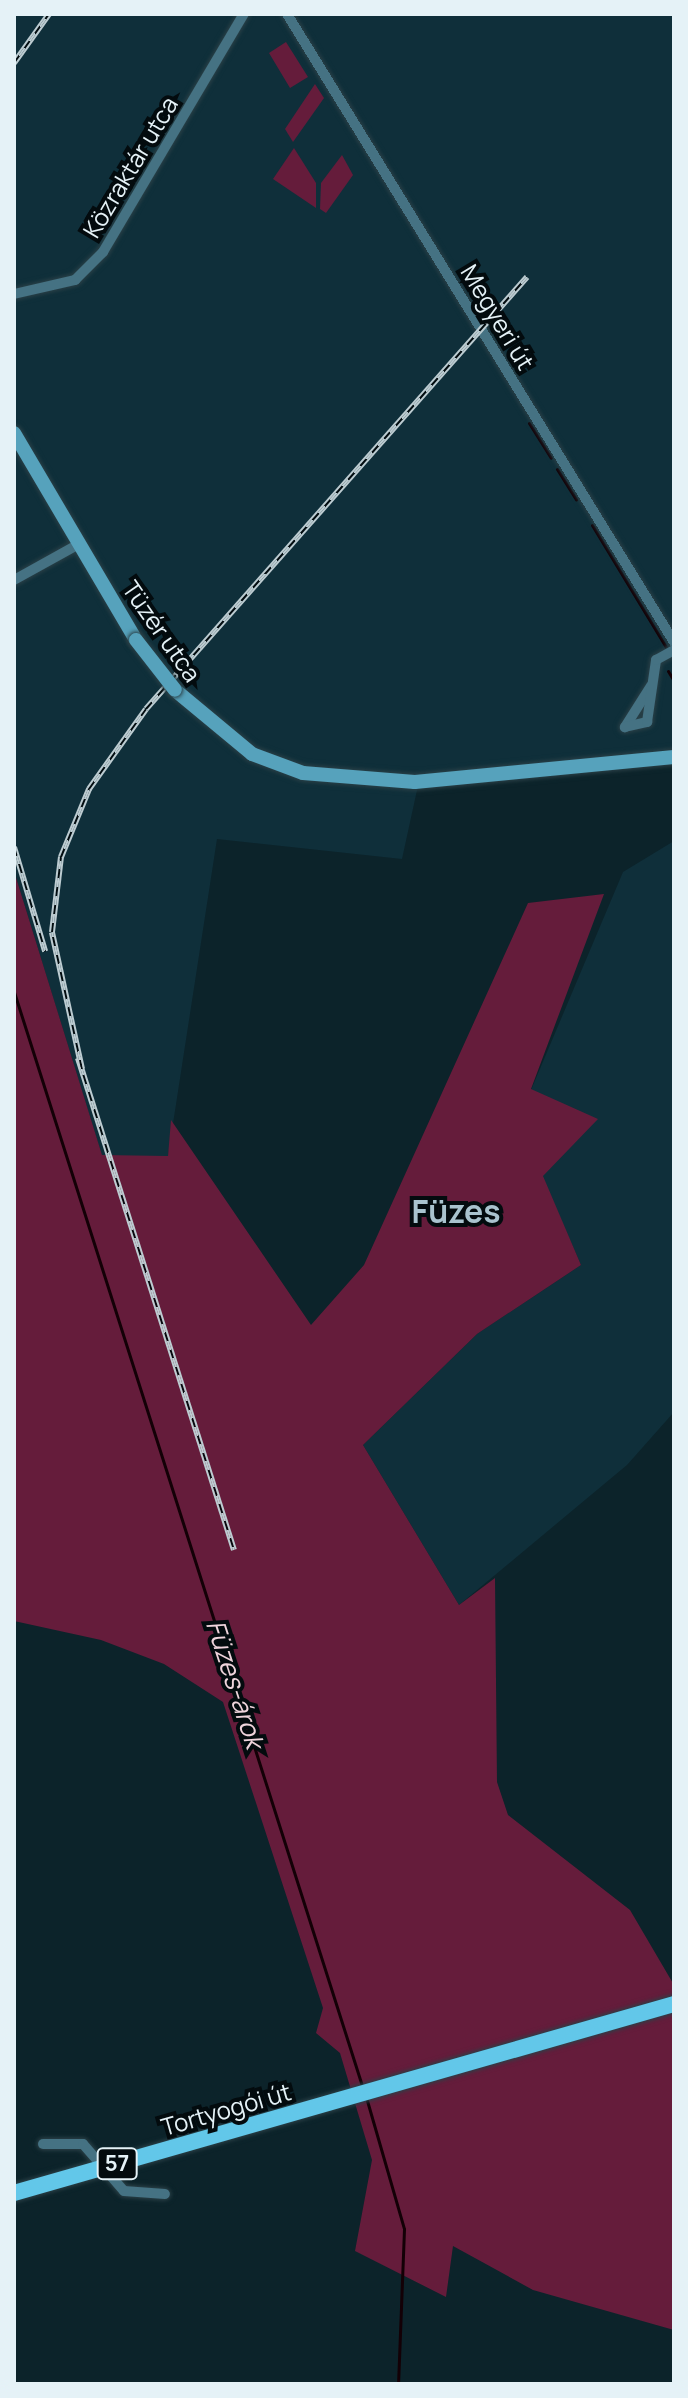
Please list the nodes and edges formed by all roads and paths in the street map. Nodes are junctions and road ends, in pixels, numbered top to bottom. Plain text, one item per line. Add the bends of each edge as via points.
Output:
1 (244, 14) edge
2 (287, 14) edge
3 (14, 294) edge
4 (14, 433) edge
5 (79, 544) junction
6 (14, 580) edge
7 (674, 642) edge
8 (674, 650) edge
9 (651, 686) dead end
10 (674, 757) edge
11 (674, 2004) edge
12 (43, 2144) dead end
13 (101, 2169) junction
14 (14, 2193) edge
15 (165, 2194) dead end

1 - 3 street, Közraktár utca via 110,244 75,280
2 - 7 street, Megyeri út
4 - 5 street, Tüzér utca
5 - 6 street
5 - 10 street, Tüzér utca, bridge via 136,640 175,690 252,754 303,773 415,782
8 - 9 street via 656,660
11 - 13 main road, Tortyogói út / 57
12 - 13 street via 83,2144
13 - 14 main road, Tortyogói út / 57
13 - 15 street via 124,2191

